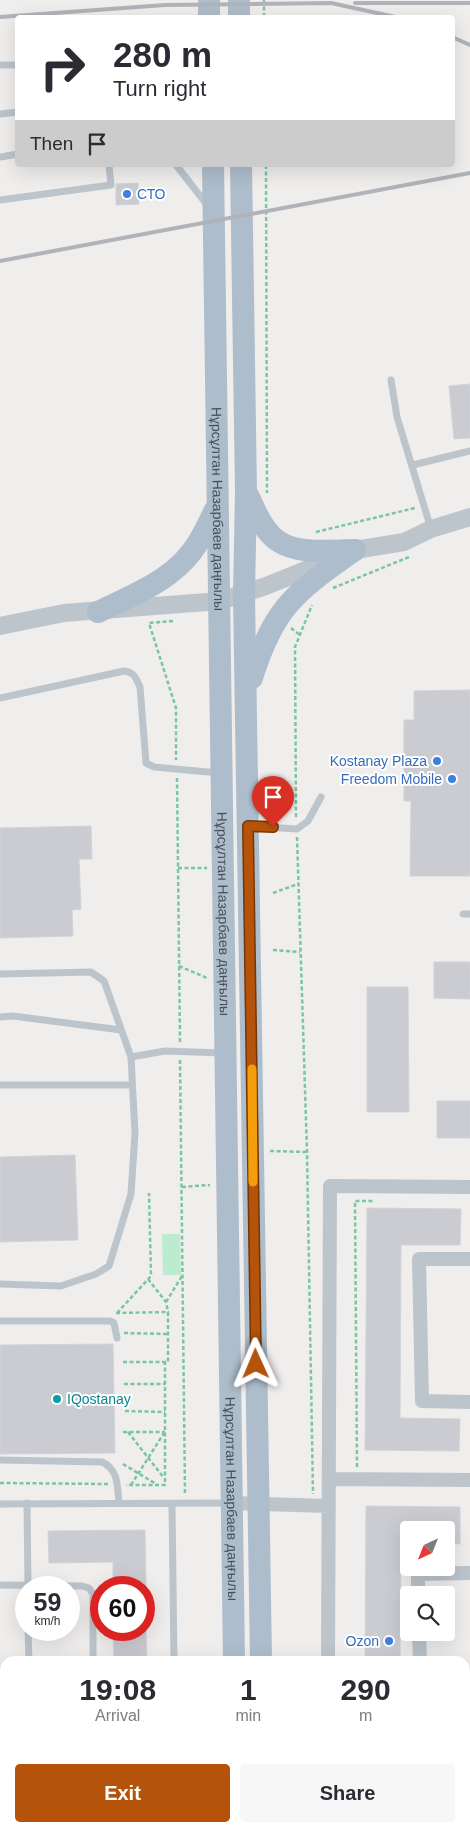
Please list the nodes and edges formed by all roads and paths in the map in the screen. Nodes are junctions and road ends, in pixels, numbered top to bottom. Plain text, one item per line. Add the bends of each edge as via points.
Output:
1 (209, 0) edge
2 (239, 0) edge
3 (264, 0) edge
4 (210, 15) edge
5 (239, 15) edge
6 (264, 15) edge
7 (15, 65) edge
8 (0, 66) edge
9 (15, 112) edge
10 (0, 114) edge
11 (15, 154) edge
12 (0, 157) edge
13 (109, 167) edge
14 (178, 167) edge
15 (213, 167) edge
16 (241, 167) edge
17 (266, 167) edge
18 (0, 200) edge
19 (214, 214) junction
20 (391, 380) dead end
21 (470, 451) edge
22 (413, 465) junction
23 (256, 494) junction
24 (425, 506) junction
25 (216, 507) junction
26 (470, 517) edge
27 (432, 529) junction
28 (312, 533) dead end
29 (355, 550) junction
30 (410, 557) dead end
31 (328, 591) dead end
32 (244, 594) junction
33 (220, 601) junction
34 (314, 601) dead end
35 (98, 612) junction
36 (0, 626) edge
37 (0, 698) edge
38 (246, 699) junction
39 (222, 773) junction
40 (321, 797) dead end
41 (248, 826) junction
42 (296, 829) junction
43 (178, 868) dead end
44 (223, 868) junction
45 (298, 884) junction
46 (273, 893) dead end
47 (273, 950) dead end
48 (300, 952) junction
49 (179, 966) dead end
50 (0, 974) edge
51 (225, 986) junction
52 (0, 1017) edge
53 (121, 1030) junction
54 (226, 1053) junction
55 (131, 1058) junction
56 (0, 1085) edge
57 (132, 1085) junction
58 (268, 1151) dead end
59 (307, 1152) junction
60 (215, 1184) dead end
61 (182, 1187) dead end
62 (470, 1187) edge
63 (149, 1193) dead end
64 (384, 1201) dead end
65 (470, 1259) edge
66 (183, 1275) dead end
67 (148, 1279) junction
68 (0, 1284) edge
69 (166, 1302) junction
70 (168, 1312) dead end
71 (117, 1313) dead end
72 (0, 1321) edge
73 (168, 1334) dead end
74 (120, 1336) joint
75 (123, 1362) dead end
76 (124, 1384) dead end
77 (165, 1384) junction
78 (470, 1402) edge
79 (125, 1411) dead end
80 (165, 1412) junction
81 (123, 1432) dead end
82 (128, 1432) junction
83 (165, 1432) junction
84 (148, 1458) junction
85 (0, 1460) edge
86 (123, 1464) dead end
87 (139, 1473) junction
88 (165, 1479) junction
89 (329, 1479) junction
90 (357, 1479) junction
91 (470, 1480) edge
92 (0, 1483) edge
93 (117, 1484) junction
94 (131, 1485) junction
95 (157, 1485) junction
96 (119, 1502) junction
97 (230, 1503) junction
98 (0, 1504) edge
99 (26, 1504) junction
100 (172, 1504) junction
101 (258, 1504) junction
102 (314, 1505) junction
103 (329, 1506) junction
104 (470, 1573) edge
105 (28, 1576) edge
106 (0, 1585) edge
107 (15, 1586) edge
108 (80, 1586) edge
109 (418, 1586) edge
110 (28, 1641) edge
111 (419, 1641) edge
112 (29, 1656) edge
113 (93, 1656) edge
114 (174, 1656) edge
115 (234, 1656) edge
116 (261, 1656) edge
117 (328, 1656) edge
118 (420, 1656) edge

1 - 4 main road
2 - 5 main road
3 - 6 path
7 - 8 lane
9 - 10 lane
11 - 12 lane
13 - 18 lane via 111,185
14 - 19 lane
15 - 19 main road, Нұрсұлтан Назарбаев даңғылы
16 - 23 main road, Нұрсұлтан Назарбаев даңғылы
17 - 23 path
19 - 25 main road, Нұрсұлтан Назарбаев даңғылы
20 - 22 lane via 397,417
21 - 22 lane
22 - 24 lane
23 - 29 main road via 261,521 277,540 300,549
23 - 32 main road, Нұрсұлтан Назарбаев даңғылы
24 - 27 lane
24 - 28 path
25 - 33 main road, Нұрсұлтан Назарбаев даңғылы
25 - 35 main road via 199,542 176,569 150,587
26 - 27 street
27 - 29 street via 404,542
29 - 32 street
29 - 38 main road via 307,584 277,618 261,650
30 - 31 path
32 - 33 street
32 - 38 main road, Нұрсұлтан Назарбаев даңғылы
33 - 35 street
33 - 39 main road, Нұрсұлтан Назарбаев даңғылы
34 - 42 path via 296,647
35 - 36 street via 64,613
37 - 39 lane via 131,672 140,687 146,763 154,767
38 - 41 main road, Нұрсұлтан Назарбаев даңғылы
39 - 44 main road, Нұрсұлтан Назарбаев даңғылы
40 - 42 lane via 308,821
41 - 42 lane
41 - 101 main road, Нұрсұлтан Назарбаев даңғылы
42 - 45 path
43 - 44 path
44 - 51 main road, Нұрсұлтан Назарбаев даңғылы
45 - 46 path
45 - 48 path
47 - 48 path
48 - 59 path
49 - 51 path
50 - 53 lane via 91,972 104,981
51 - 54 main road, Нұрсұлтан Назарбаев даңғылы
52 - 53 lane
53 - 55 lane
54 - 55 lane via 165,1051
54 - 97 main road, Нұрсұлтан Назарбаев даңғылы
55 - 57 lane
56 - 57 lane
57 - 68 lane via 135,1133 132,1194 109,1266 61,1286
58 - 59 path
59 - 102 path
60 - 61 path
62 - 89 street via 330,1186
63 - 67 path via 151,1276
64 - 90 path via 355,1201
65 - 78 street via 419,1259 422,1401
66 - 69 path
67 - 69 path
67 - 71 path
69 - 70 path
72 - 74 lane via 110,1321
73 - 74 path
75 - 77 path via 167,1362
76 - 77 path
77 - 80 path
79 - 80 path
80 - 83 path
81 - 82 path
82 - 83 path
82 - 84 path
83 - 84 path
83 - 88 path
84 - 87 path
84 - 88 path
85 - 93 lane via 102,1462 115,1472
86 - 87 path
87 - 94 path
87 - 95 path
88 - 95 path via 165,1485
89 - 90 street
89 - 103 street
90 - 91 street
92 - 93 path
93 - 94 path
93 - 96 lane
94 - 95 path
96 - 99 lane
96 - 100 lane
97 - 100 lane
97 - 101 street
97 - 115 main road, Нұрсұлтан Назарбаев даңғылы
98 - 99 lane
99 - 105 lane
100 - 114 lane
101 - 102 street
101 - 116 main road, Нұрсұлтан Назарбаев даңғылы
102 - 103 street
103 - 117 street
104 - 109 street via 418,1574
106 - 107 lane
108 - 113 lane via 89,1588 93,1594
110 - 112 lane
111 - 118 street

